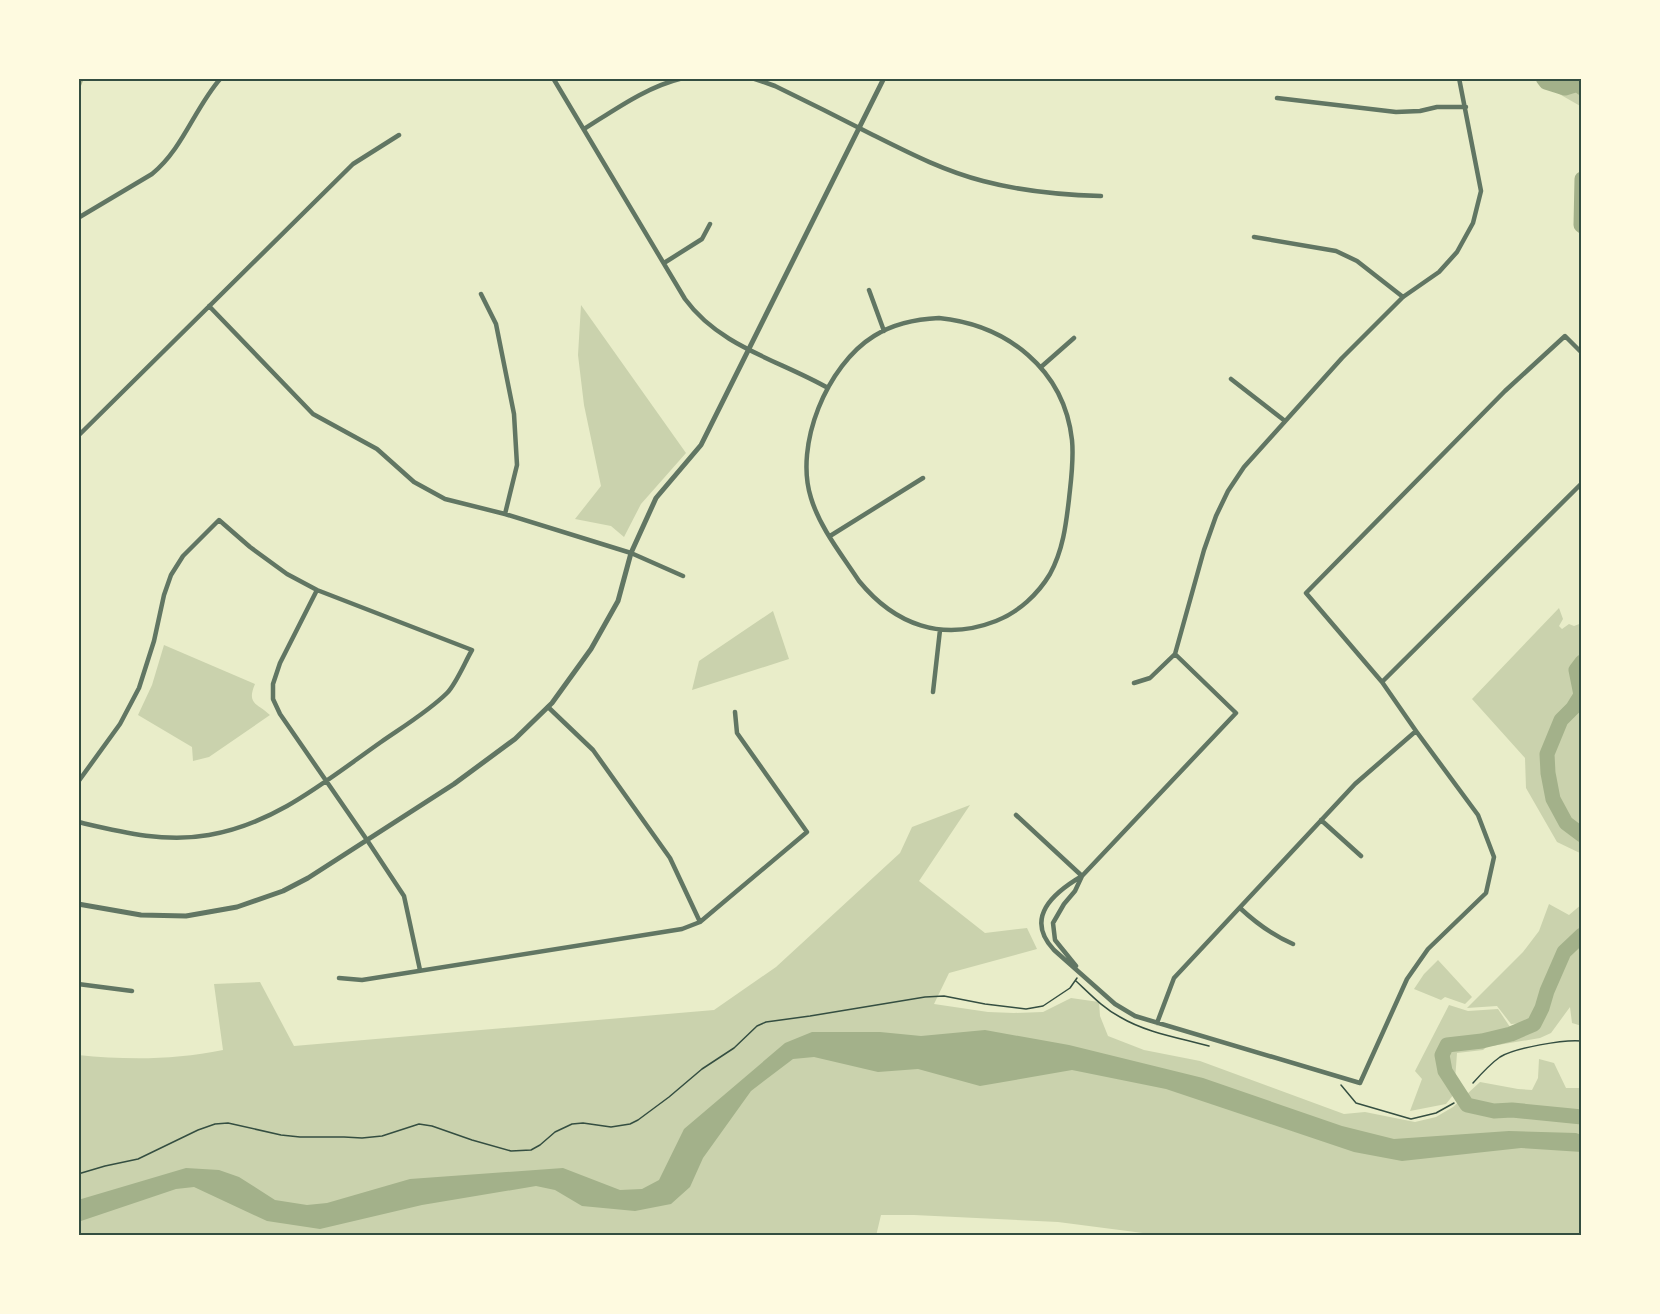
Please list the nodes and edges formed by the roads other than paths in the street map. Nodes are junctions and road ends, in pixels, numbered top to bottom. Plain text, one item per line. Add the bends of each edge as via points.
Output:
1 (221, 78) edge
2 (553, 78) edge
3 (683, 78) edge
4 (752, 78) edge
5 (884, 78) edge
6 (1460, 78) edge
7 (1277, 98) dead end
8 (1466, 107) junction
9 (860, 128) junction
10 (584, 129) junction
11 (399, 135) dead end
12 (1101, 196) dead end
13 (78, 218) edge
14 (710, 224) dead end
15 (1254, 237) dead end
16 (664, 263) junction
17 (869, 290) dead end
18 (481, 294) dead end
19 (1403, 297) junction
20 (209, 306) junction
21 (884, 331) junction
22 (1074, 338) dead end
23 (748, 349) junction
24 (1582, 353) edge
25 (1041, 367) junction
26 (1231, 379) dead end
27 (828, 388) junction
28 (1285, 421) junction
29 (78, 436) edge
30 (923, 478) dead end
31 (1582, 483) edge
32 (505, 514) junction
33 (830, 536) junction
34 (631, 553) junction
35 (683, 576) dead end
36 (317, 590) junction
37 (939, 630) junction
38 (1175, 654) junction
39 (1382, 682) junction
40 (1134, 683) dead end
41 (933, 692) dead end
42 (548, 707) junction
43 (735, 712) dead end
44 (1416, 731) junction
45 (325, 781) junction
46 (78, 782) edge
47 (1016, 815) dead end
48 (1321, 820) junction
49 (78, 822) edge
50 (367, 840) junction
51 (1361, 856) dead end
52 (1082, 876) junction
53 (78, 904) edge
54 (1240, 908) junction
55 (700, 922) junction
56 (1293, 944) dead end
57 (420, 970) junction
58 (1082, 974) junction
59 (339, 978) dead end
60 (78, 984) edge
61 (132, 992) dead end
62 (1157, 1023) junction

1 - 13 street via 161,166
2 - 10 street
3 - 10 street via 639,94
4 - 9 street
5 - 9 street
6 - 8 street
7 - 8 street via 1396,112
8 - 19 street via 1481,191 1473,223 1457,252 1439,272
9 - 12 street via 926,161 982,181 1073,196
9 - 23 street
10 - 16 street
11 - 20 street via 353,164
14 - 16 street via 702,239
15 - 19 street via 1336,251 1357,261
16 - 23 street via 685,299 704,321
17 - 21 street
18 - 32 street via 496,324 514,414 517,465
19 - 28 street
20 - 29 street
20 - 32 street via 313,414 377,449 414,482 445,499
21 - 25 street via 918,320 953,320 994,332
21 - 27 street via 850,356
22 - 25 street
23 - 27 street
23 - 34 street via 701,446 656,498
24 - 39 street via 1565,336 1505,391 1306,593
25 - 37 street via 1060,399 1072,446 1065,535 1056,563 1041,588 1014,612 975,628
26 - 28 street
27 - 33 street via 808,441 806,469 811,498
28 - 38 street via 1244,467 1216,516
30 - 33 street
31 - 39 street
32 - 34 street
33 - 37 street via 877,602 903,618
34 - 35 street
34 - 42 street via 618,602 591,649
36 - 45 street via 280,663 273,699
36 - 45 street via 472,650 448,692
36 - 46 street via 287,574 219,520 183,556 171,575 139,688 120,724
37 - 41 street
38 - 40 street via 1150,678
38 - 52 street via 1236,713
39 - 44 street
42 - 50 street via 515,739 454,784
42 - 55 street via 593,750 670,858
43 - 55 street via 737,734 807,832
44 - 48 street via 1355,784
44 - 62 street via 1478,815 1494,857 1486,893 1428,949 1407,979 1360,1083
45 - 49 street via 270,816 238,829 208,835 172,839
45 - 50 street
47 - 52 street
48 - 51 street
48 - 54 street
50 - 53 street via 283,891 237,907 186,916 141,915
50 - 57 street via 404,896
52 - 58 street via 1053,923 1055,940
52 - 58 street via 1050,901 1041,923 1048,944
54 - 56 street via 1276,937
54 - 62 street via 1174,978
55 - 57 street via 682,929
57 - 59 street via 362,980
58 - 62 street via 1115,1004
60 - 61 street

